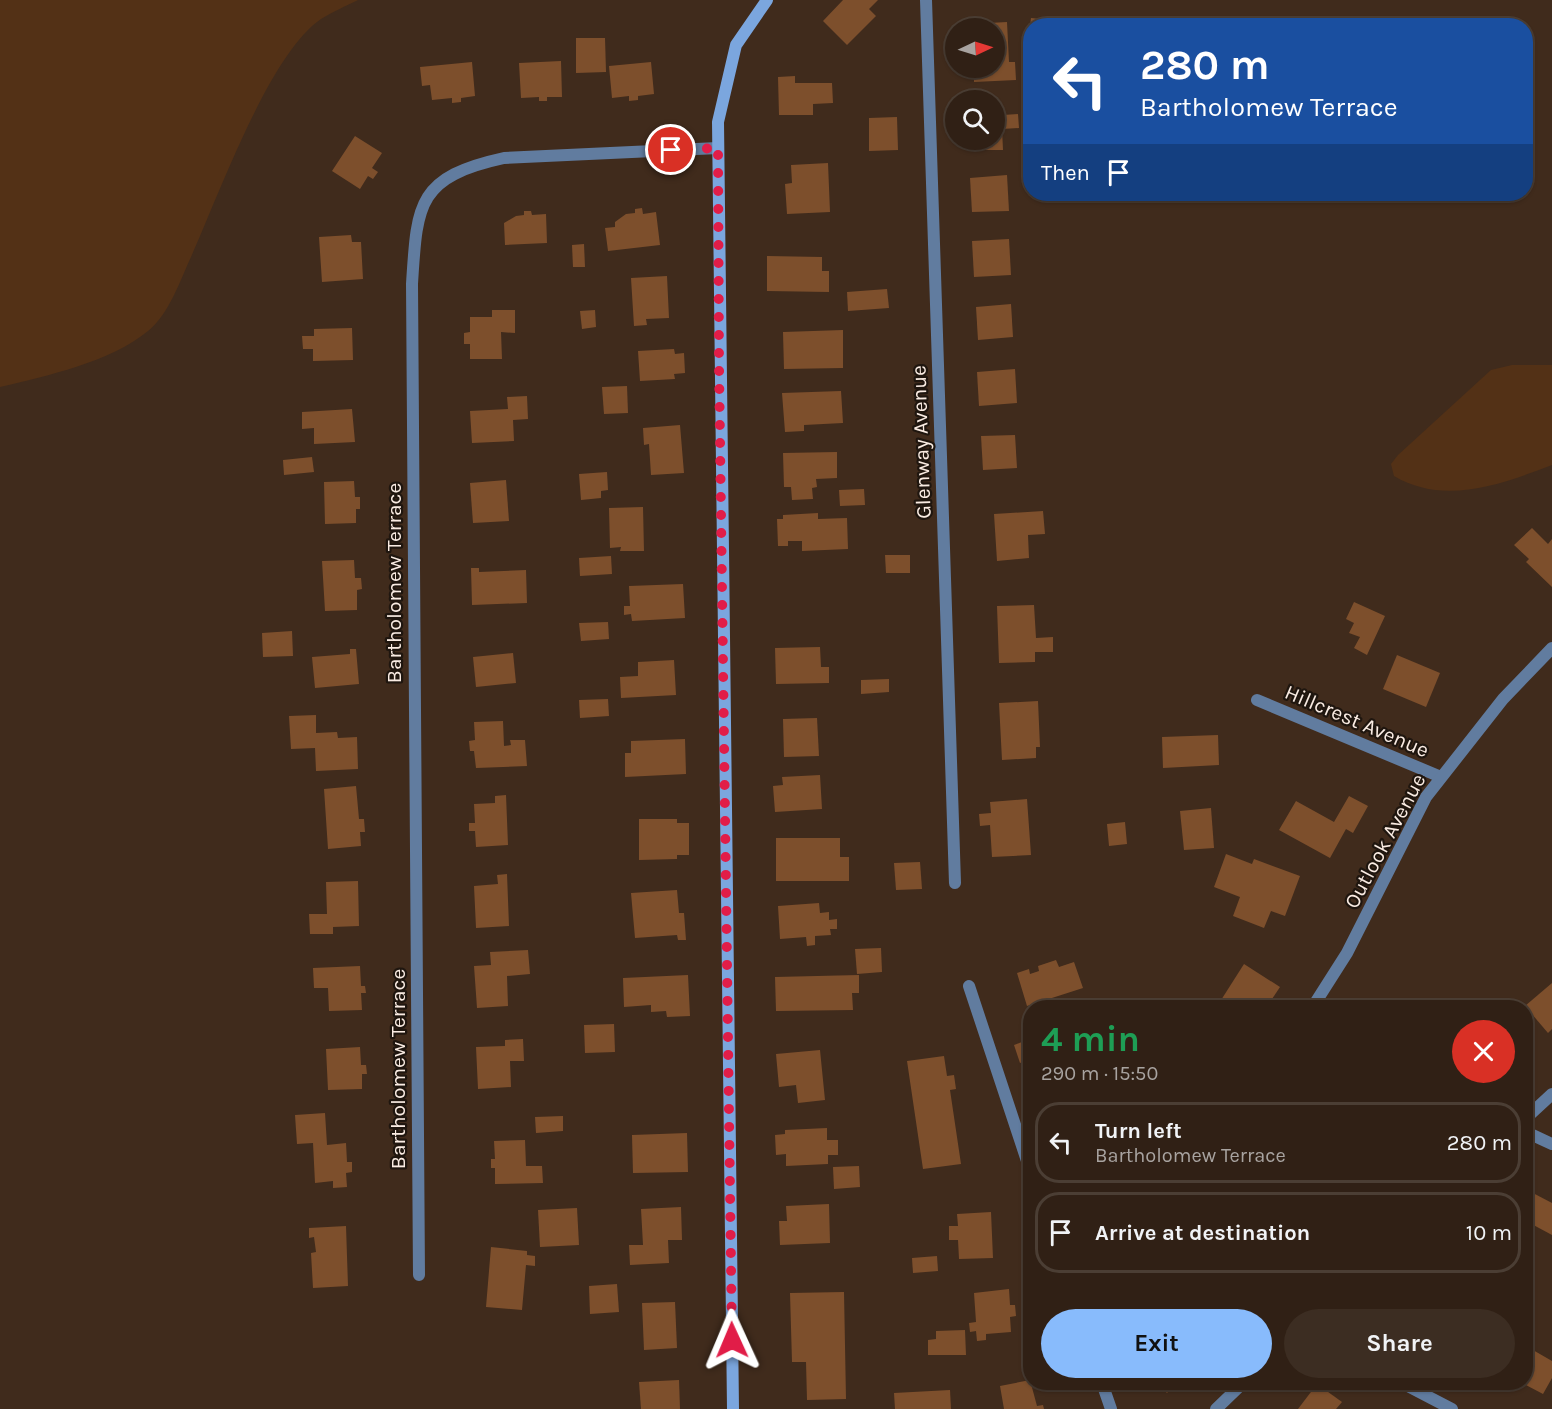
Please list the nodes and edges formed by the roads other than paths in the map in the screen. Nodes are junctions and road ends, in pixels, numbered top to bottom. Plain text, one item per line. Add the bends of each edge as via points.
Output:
1 (767, 0) edge
2 (926, 0) edge
3 (718, 148) junction
4 (1552, 648) edge
5 (1257, 700) dead end
6 (1441, 777) junction
7 (955, 883) dead end
8 (969, 986) dead end
9 (1317, 1000) edge
10 (1552, 1094) edge
11 (1533, 1112) edge
12 (1533, 1135) edge
13 (1552, 1144) edge
14 (1023, 1149) edge
15 (419, 1275) dead end
16 (1104, 1390) edge
17 (1236, 1390) edge
18 (1415, 1390) edge
19 (733, 1409) edge
20 (1111, 1409) edge
21 (1216, 1409) edge
22 (1452, 1409) edge

1 - 3 main road via 736,45 718,122
2 - 7 street, Glenway Avenue
3 - 15 street, Bartholomew Terrace via 504,158 472,165 445,178 428,195 418,216 412,296
3 - 19 main road
4 - 6 street, Outlook Avenue via 1503,699
5 - 6 street, Hillcrest Avenue
6 - 9 street, Outlook Avenue via 1426,797 1347,953
8 - 14 street
10 - 11 street
12 - 13 street
16 - 20 street
17 - 21 street
18 - 22 street

